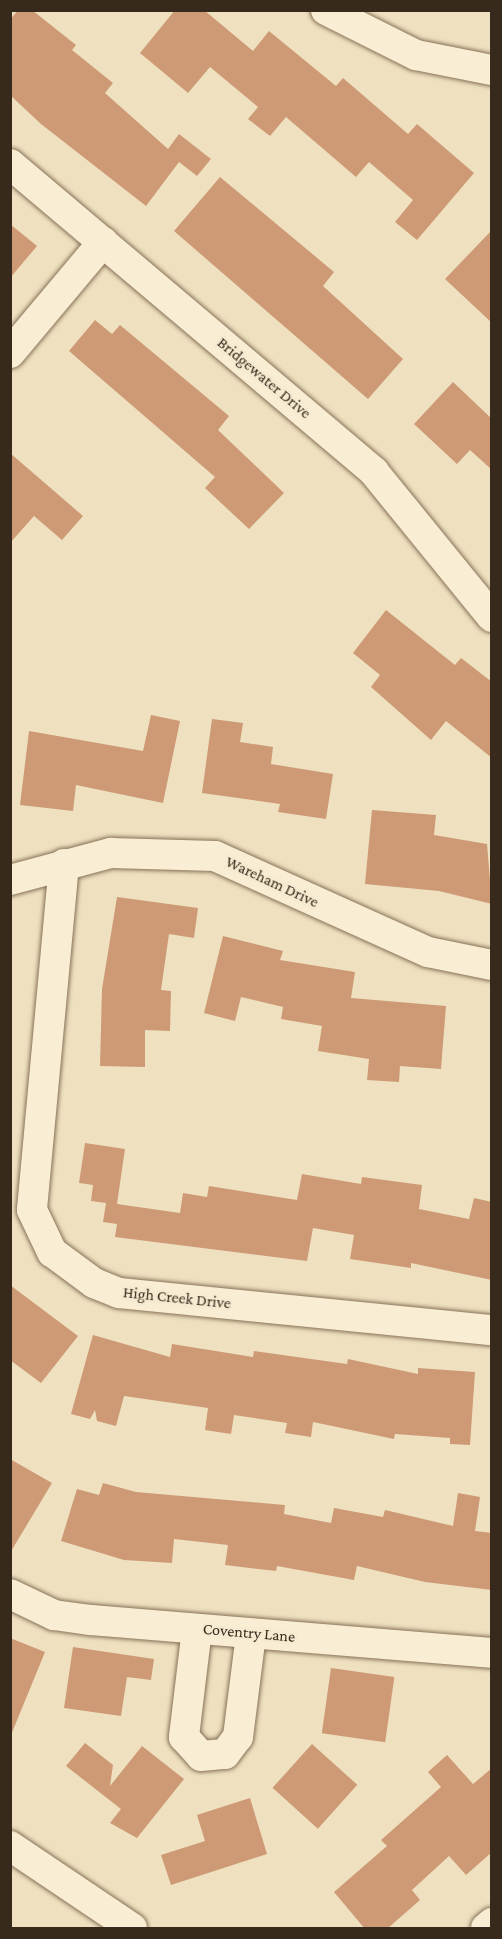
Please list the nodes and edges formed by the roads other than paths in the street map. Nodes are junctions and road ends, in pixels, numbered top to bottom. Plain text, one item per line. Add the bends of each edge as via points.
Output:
1 (326, 10) edge
2 (492, 70) edge
3 (10, 164) edge
4 (103, 242) junction
5 (10, 353) edge
6 (492, 616) edge
7 (64, 864) junction
8 (10, 880) edge
9 (492, 965) edge
10 (492, 1330) edge
11 (10, 1594) edge
12 (197, 1629) junction
13 (251, 1634) junction
14 (492, 1653) edge
15 (10, 1846) edge
16 (492, 1923) edge
17 (132, 1929) edge
18 (486, 1929) edge

1 - 2 street via 416,55
3 - 4 street, Bridgewater Drive
4 - 5 street
4 - 6 street, Bridgewater Drive via 374,472
7 - 8 street, Wareham Drive
7 - 9 street, Wareham Drive via 111,853 215,856 386,936 428,952
7 - 10 street, High Creek Drive via 32,1210 52,1252 94,1283 119,1293
11 - 12 street, Coventry Lane via 54,1615
12 - 13 street, Coventry Lane
12 - 13 street via 184,1737 201,1756 225,1754 238,1737
13 - 14 street, Coventry Lane
15 - 17 street
16 - 18 street

